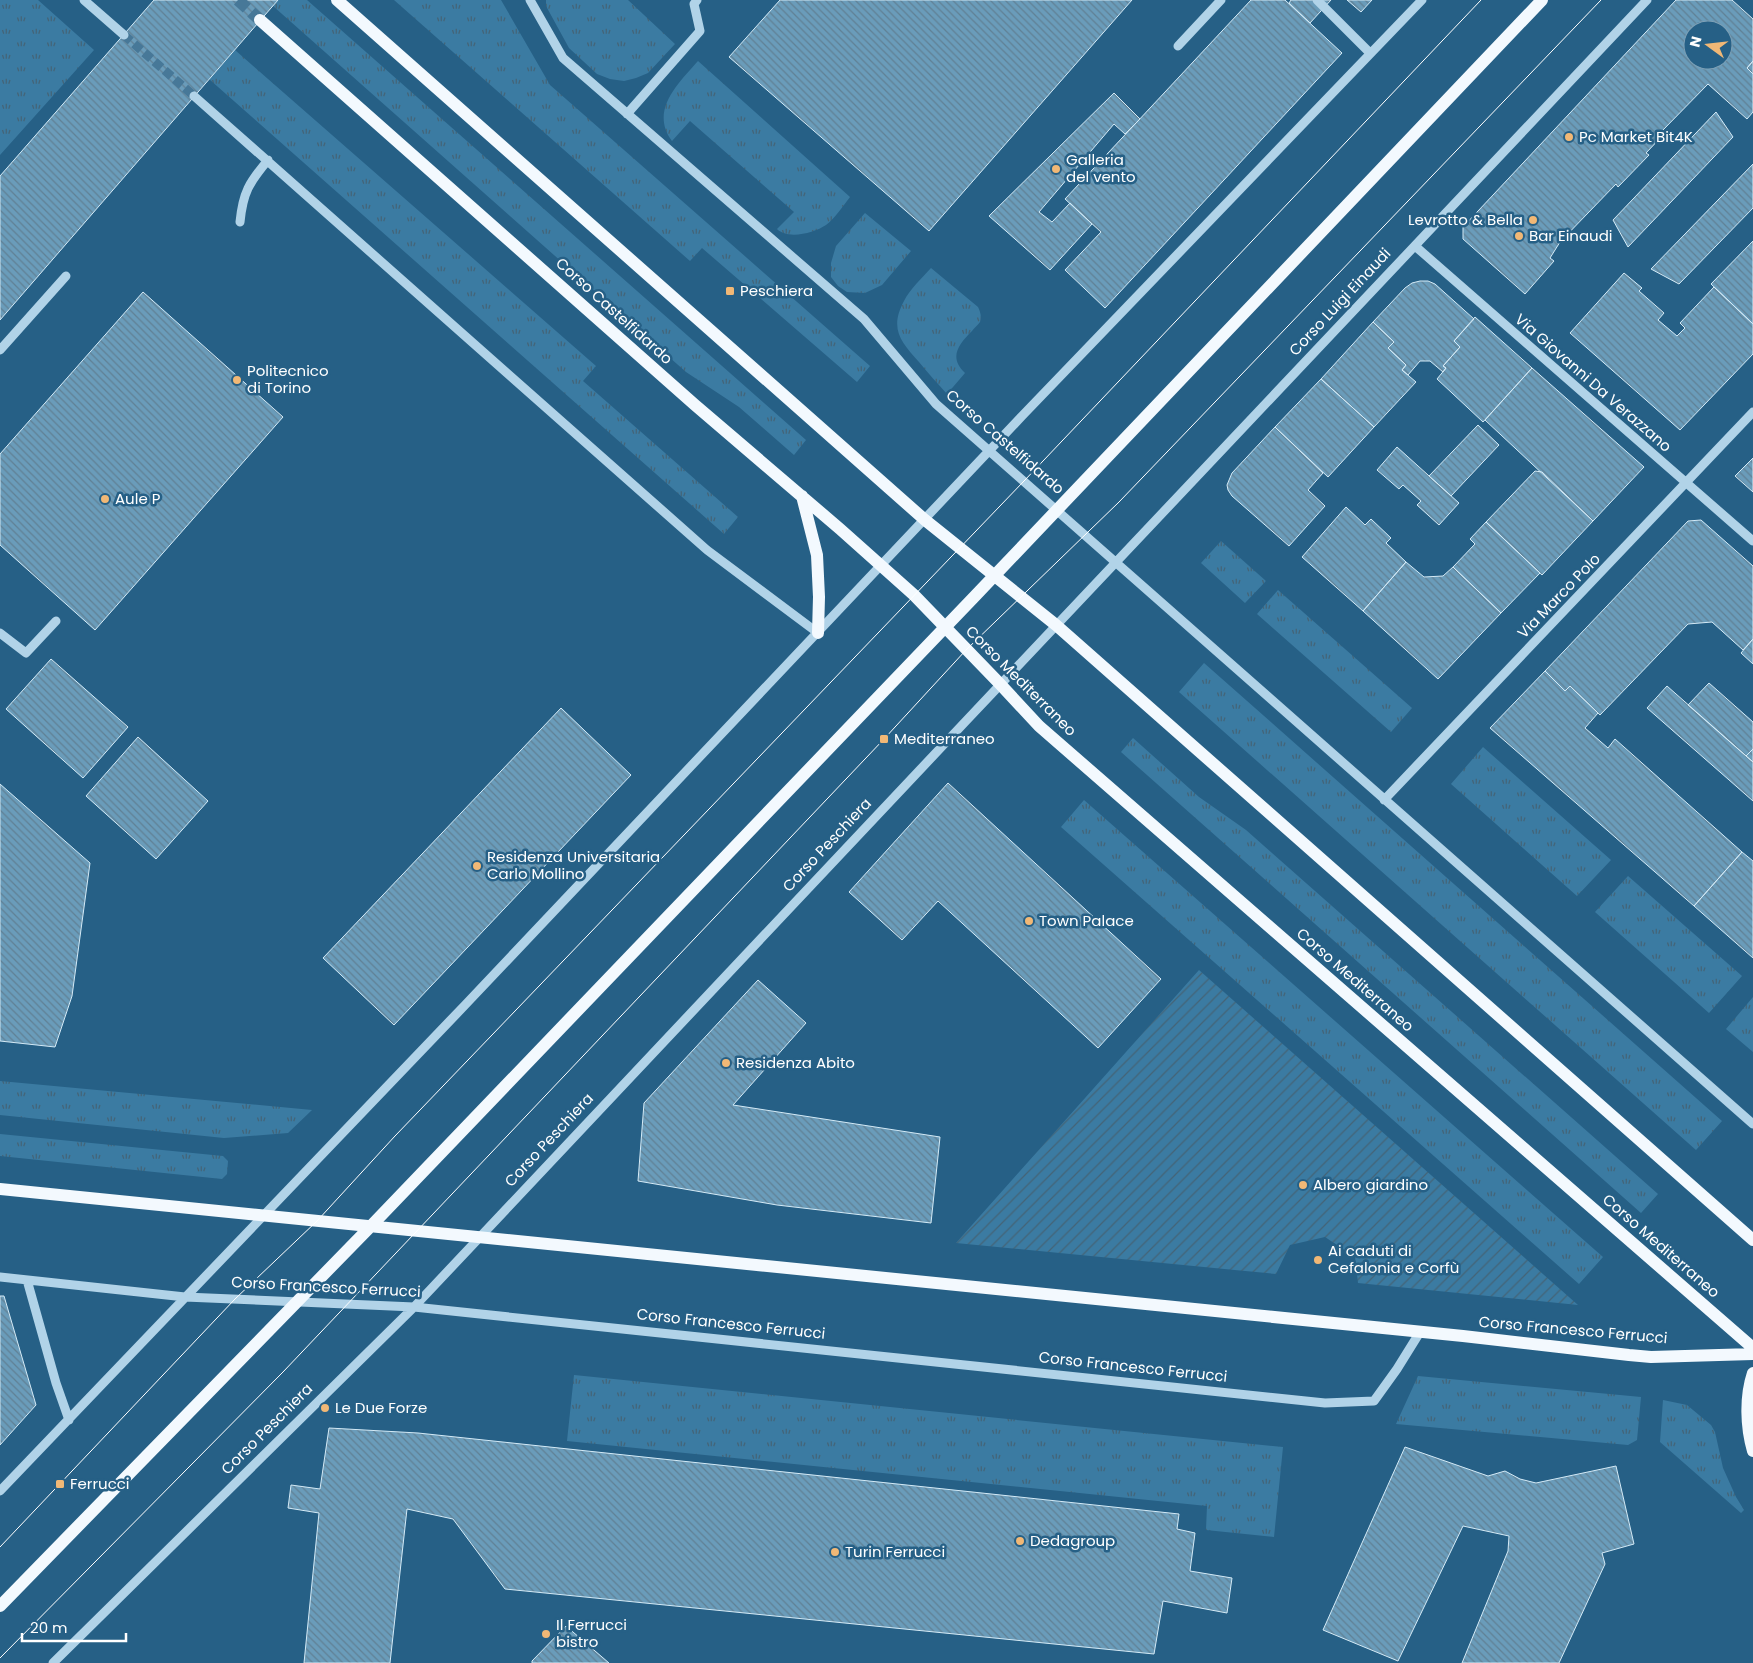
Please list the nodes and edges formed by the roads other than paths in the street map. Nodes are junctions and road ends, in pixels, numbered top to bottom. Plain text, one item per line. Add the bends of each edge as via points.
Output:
1 (84, 0) edge
2 (337, 0) edge
3 (530, 0) edge
4 (697, 0) edge
5 (1221, 0) edge
6 (1317, 0) edge
7 (1422, 0) edge
8 (1542, 0) edge
9 (1648, 0) edge
10 (260, 20) tunnel mouth
11 (124, 35) tunnel mouth
12 (1178, 46) dead end
13 (1370, 53) junction
14 (194, 96) tunnel mouth
15 (627, 114) junction
16 (268, 160) junction
17 (240, 222) dead end
18 (1415, 246) junction
19 (66, 276) dead end
20 (0, 350) edge
21 (1753, 412) edge
22 (990, 451) junction
23 (1686, 483) junction
24 (802, 496) junction
25 (1057, 510) junction
26 (925, 520) junction
27 (1753, 540) edge
28 (1116, 561) junction
29 (880, 566) junction
30 (994, 576) junction
31 (56, 621) dead end
32 (1056, 625) junction
33 (945, 627) junction
34 (0, 633) edge
35 (818, 633) junction
36 (1000, 684) junction
37 (1384, 800) junction
38 (1753, 1124) edge
39 (0, 1189) edge
40 (264, 1216) junction
41 (371, 1226) junction
42 (479, 1237) junction
43 (1753, 1240) edge
44 (0, 1277) edge
45 (27, 1280) junction
46 (185, 1297) junction
47 (297, 1302) junction
48 (414, 1307) junction
49 (1420, 1332) junction
50 (1753, 1348) edge
51 (1753, 1354) edge
52 (1753, 1374) edge
53 (69, 1420) junction
54 (1753, 1451) edge
55 (0, 1491) edge
56 (0, 1606) edge
57 (53, 1663) edge

1 - 11 street
2 - 26 main road
3 - 15 street, Corso Castelfidardo via 563,58
4 - 15 street via 694,4 700,31
5 - 12 street
6 - 13 street
7 - 13 street
8 - 25 main road
9 - 18 street, Corso Luigi Einaudi
10 - 24 main road, Corso Castelfidardo
13 - 22 street
14 - 16 street
15 - 22 street, Corso Castelfidardo via 864,319 936,404
16 - 17 street via 250,183
16 - 35 street via 707,550
18 - 23 street, Via Giovanni Da Verazzano
18 - 28 street, Corso Luigi Einaudi
19 - 20 street
21 - 23 street, Via Marco Polo
22 - 25 street, Corso Castelfidardo
22 - 26 street
23 - 27 street, Via Giovanni Da Verazzano
23 - 37 street, Via Marco Polo
24 - 29 main road, Corso Castelfidardo
24 - 35 main road via 817,555
25 - 28 street
25 - 30 main road
26 - 29 street
26 - 30 main road
28 - 32 street, Corso Luigi Einaudi
28 - 37 street
29 - 33 main road, Corso Castelfidardo
29 - 35 street
30 - 32 main road
30 - 33 main road
31 - 34 street via 26,653
32 - 36 street, Corso Peschiera
32 - 43 main road
33 - 36 main road, Corso Mediterraneo
33 - 41 main road
35 - 40 street
36 - 42 street, Corso Peschiera
36 - 50 main road, Corso Mediterraneo via 1039,726
37 - 38 street
39 - 40 main road, Corso Francesco Ferrucci
40 - 41 main road, Corso Francesco Ferrucci
40 - 46 street
41 - 42 main road, Corso Francesco Ferrucci
41 - 47 main road
42 - 48 street, Corso Peschiera
42 - 49 main road, Corso Francesco Ferrucci
44 - 45 street, Corso Francesco Ferrucci
45 - 46 street, Corso Francesco Ferrucci
45 - 53 street
46 - 47 street, Corso Francesco Ferrucci
46 - 53 street
47 - 48 street, Corso Francesco Ferrucci
47 - 56 main road
48 - 49 street, Corso Francesco Ferrucci via 1325,1403 1374,1401
48 - 57 street, Corso Peschiera
49 - 51 main road, Corso Francesco Ferrucci via 1651,1357
52 - 54 main road via 1748,1407
53 - 55 street

